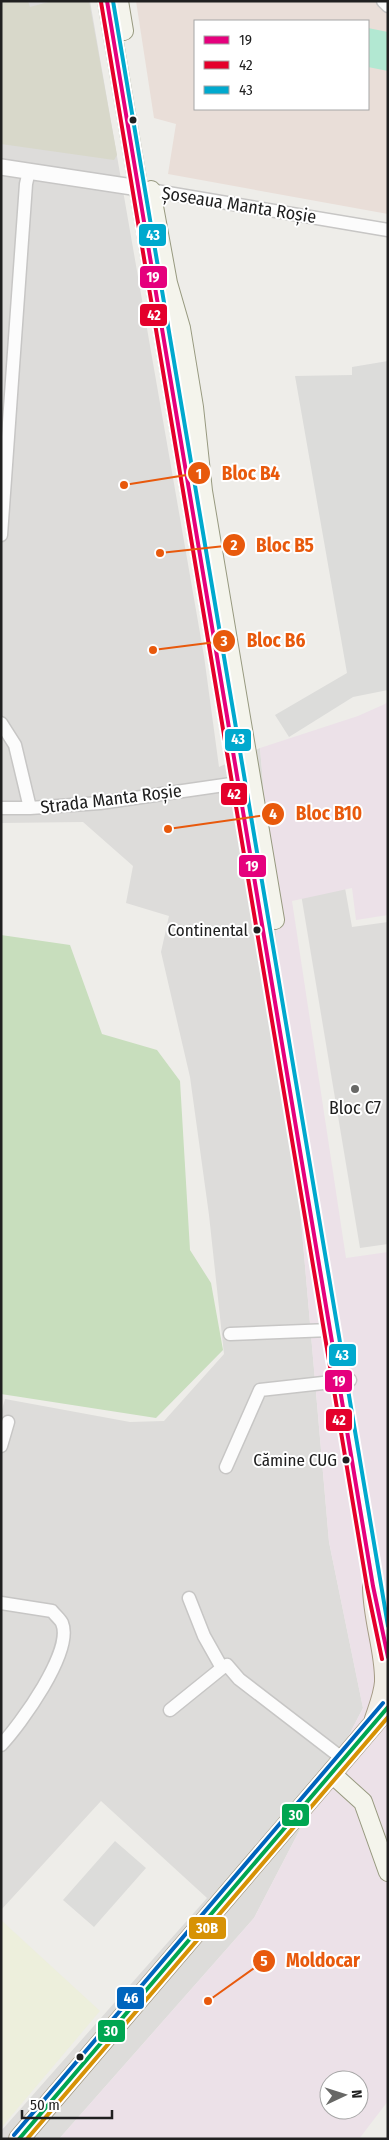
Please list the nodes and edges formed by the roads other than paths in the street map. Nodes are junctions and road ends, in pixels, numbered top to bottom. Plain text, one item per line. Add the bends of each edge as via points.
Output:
1 (106, 1) edge
2 (119, 1) edge
3 (383, 1) edge
4 (388, 6) edge
5 (1, 167) edge
6 (29, 171) junction
7 (145, 189) junction
8 (388, 230) edge
9 (1, 535) edge
10 (1, 723) edge
11 (246, 781) junction
12 (1, 808) edge
13 (30, 808) junction
14 (330, 1330) junction
15 (230, 1334) dead end
16 (345, 1381) junction
17 (8, 1422) dead end
18 (1, 1446) edge
19 (226, 1466) dead end
20 (384, 1591) edge
21 (189, 1598) dead end
22 (1, 1603) edge
23 (388, 1658) edge
24 (222, 1668) junction
25 (388, 1707) edge
26 (170, 1710) dead end
27 (380, 1726) edge
28 (1, 1746) edge
29 (338, 1771) junction
30 (388, 1872) edge
31 (19, 2139) edge
32 (34, 2139) edge

1 - 7 main road
2 - 7 main road
3 - 4 street
5 - 6 street, Șoseaua Manta Roșie
6 - 7 street, Șoseaua Manta Roșie
6 - 9 street
7 - 8 street, Șoseaua Manta Roșie
7 - 11 main road
10 - 13 street, Strada Manta Roșie via 15,745
11 - 13 street, Strada Manta Roșie via 100,803
11 - 14 main road
11 - 16 main road
12 - 13 street
14 - 15 street
14 - 16 main road
16 - 19 street via 260,1390
16 - 20 main road
17 - 18 street
20 - 23 main road
20 - 27 main road via 373,1608 385,1682
21 - 24 street via 204,1636
22 - 28 street via 52,1611 62,1623 63,1641 56,1662 14,1732
24 - 26 street
24 - 29 street via 226,1665
25 - 27 main road
27 - 29 main road
29 - 30 main road via 363,1802
29 - 31 main road
29 - 32 main road

